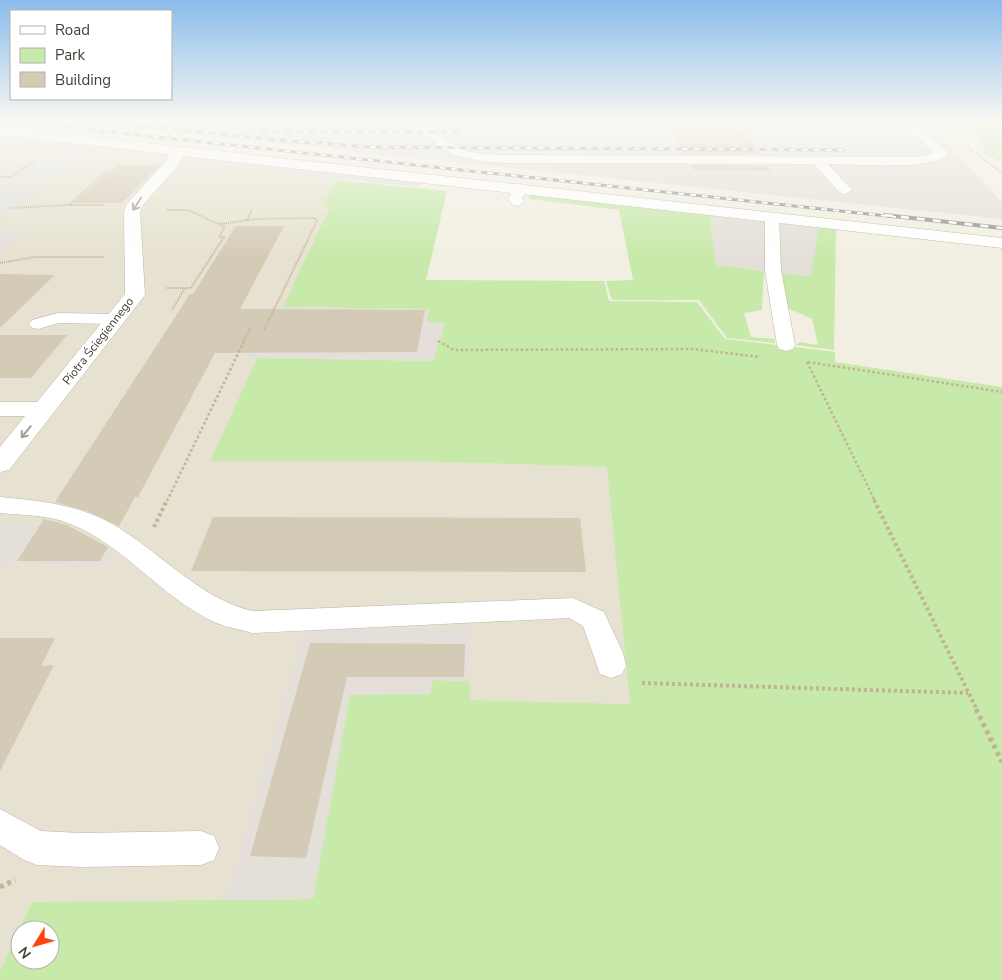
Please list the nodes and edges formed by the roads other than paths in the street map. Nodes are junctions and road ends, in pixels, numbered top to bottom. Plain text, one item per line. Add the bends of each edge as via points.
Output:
1 (170, 167) edge
2 (295, 167) edge
3 (823, 167) edge
4 (845, 190) dead end
5 (772, 217) junction
6 (1002, 242) edge
7 (115, 319) junction
8 (38, 324) dead end
9 (786, 345) road end
10 (0, 409) edge
11 (44, 409) junction
12 (0, 464) edge
13 (0, 505) edge
14 (609, 659) road end
15 (0, 826) edge
16 (201, 848) dead end

1 -> 7 street, Piotra Ściegiennego via 134,206 135,295
2 - 5 street via 520,195
3 - 4 lane
5 - 6 street
5 - 9 lane via 773,270
7 - 8 lane via 58,318
7 - 11 street, Piotra Ściegiennego
10 - 11 street
11 -> 12 street, Piotra Ściegiennego
13 - 14 lane via 46,509 85,520 123,542 221,613 252,622 573,608 594,619
15 - 16 lane via 37,848

